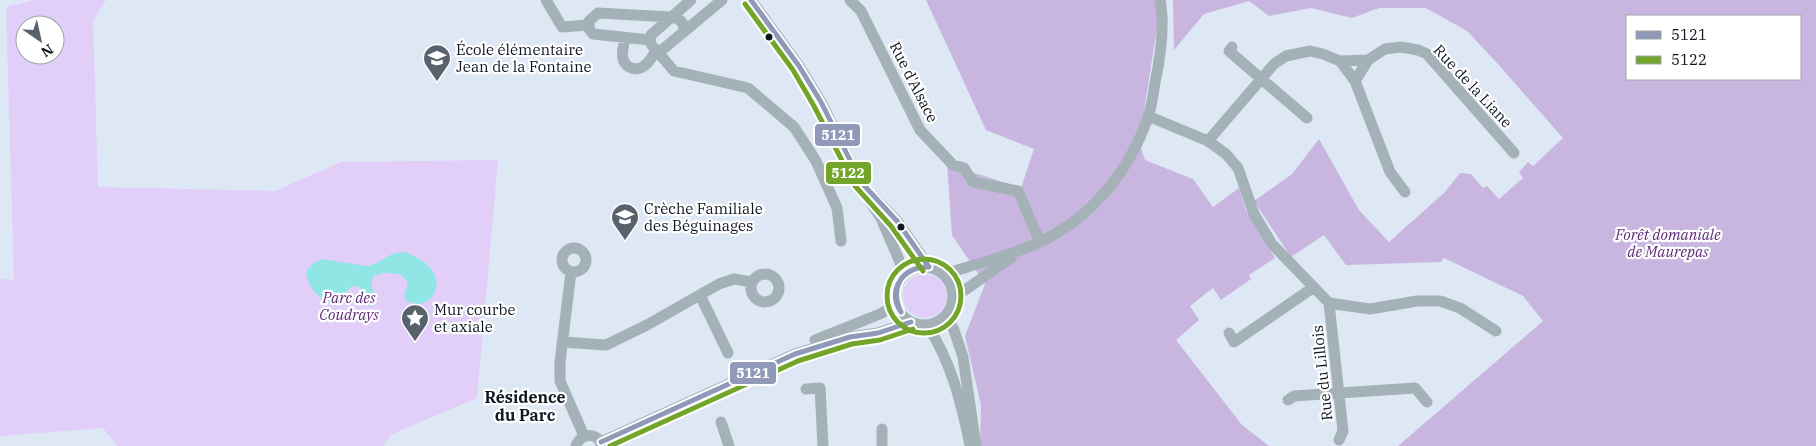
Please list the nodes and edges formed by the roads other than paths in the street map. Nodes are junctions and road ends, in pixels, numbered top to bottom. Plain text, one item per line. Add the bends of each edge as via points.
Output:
1 (546, 0) edge
2 (691, 0) edge
3 (722, 0) edge
4 (751, 0) edge
5 (850, 0) edge
6 (1160, 0) edge
7 (671, 17) junction
8 (588, 25) junction
9 (684, 32) junction
10 (625, 38) junction
11 (653, 45) junction
12 (1232, 46) dead end
13 (1368, 60) junction
14 (1340, 61) junction
15 (1261, 79) junction
16 (1355, 81) junction
17 (1148, 116) junction
18 (1307, 118) dead end
19 (1208, 141) junction
20 (1514, 153) dead end
21 (861, 182) junction
22 (1405, 192) dead end
23 (840, 241) dead end
24 (1040, 242) junction
25 (1022, 250) junction
26 (930, 267) junction
27 (571, 272) dead end
28 (905, 274) junction
29 (944, 274) junction
30 (752, 282) dead end
31 (1314, 287) junction
32 (700, 295) junction
33 (895, 299) junction
34 (953, 302) junction
35 (1329, 303) junction
36 (946, 316) junction
37 (911, 322) junction
38 (927, 325) junction
39 (1496, 331) dead end
40 (1229, 333) dead end
41 (562, 342) junction
42 (728, 353) dead end
43 (795, 354) junction
44 (806, 389) dead end
45 (1338, 392) junction
46 (1288, 400) dead end
47 (1427, 402) dead end
48 (721, 422) dead end
49 (882, 428) dead end
50 (584, 436) junction
51 (1339, 440) dead end
52 (602, 444) edge
53 (576, 446) edge
54 (729, 446) edge
55 (823, 446) edge
56 (882, 446) edge
57 (970, 446) edge
58 (976, 446) edge

1 - 8 street via 562,27
2 - 7 street
3 - 9 street
4 - 21 street via 821,102
5 - 24 street, Rue d'Alsace via 861,11 920,130 954,165 964,168 973,182 1018,191
6 - 17 street via 1158,66
7 - 8 street via 598,13
7 - 9 street via 682,21
7 - 11 street via 651,35
8 - 10 street via 593,34
9 - 11 street via 662,50
10 - 11 street
10 - 11 street via 622,60 632,69 640,69 647,64
11 - 23 street via 674,71 748,88 794,127 816,161 837,208
12 - 15 street via 1229,51
13 - 14 street, Rue de la Liane
13 - 16 street
13 - 20 street, Rue de la Liane via 1385,49 1401,47 1427,54
14 - 15 street, Rue de la Liane via 1310,51 1296,53 1274,64
14 - 16 street
15 - 18 street
15 - 19 street, Rue de la Liane
16 - 22 street via 1390,172
17 - 19 street
17 - 24 street via 1122,171 1097,202 1072,223
19 - 31 street via 1238,168 1254,214 1272,244
21 - 26 street via 897,222
21 - 28 street via 868,199 882,218
24 - 25 street
25 - 29 street
25 - 34 street via 962,292
26 - 28 street via 921,266
26 - 29 street
27 - 41 street
28 - 33 street via 897,285
29 - 34 street via 952,287
30 - 32 street via 734,279
31 - 35 street
31 - 40 street via 1234,342
32 - 41 street via 606,346
32 - 42 street
33 - 37 street via 900,312
33 - 43 street via 880,314 809,343
34 - 36 street
35 - 39 street via 1370,309 1440,301 1460,308
35 - 45 street, Rue du Lillois
36 - 38 street
36 - 58 street via 963,357
37 - 38 street
37 - 43 street via 878,333 850,336
38 - 57 street via 946,360 959,395
41 - 50 street via 560,381
43 - 52 street
44 - 55 street via 820,388
45 - 46 street via 1294,396
45 - 47 street via 1415,388
45 - 51 street, Rue du Lillois via 1343,431
48 - 54 street
49 - 56 street
50 - 52 street via 596,436
50 - 53 street

